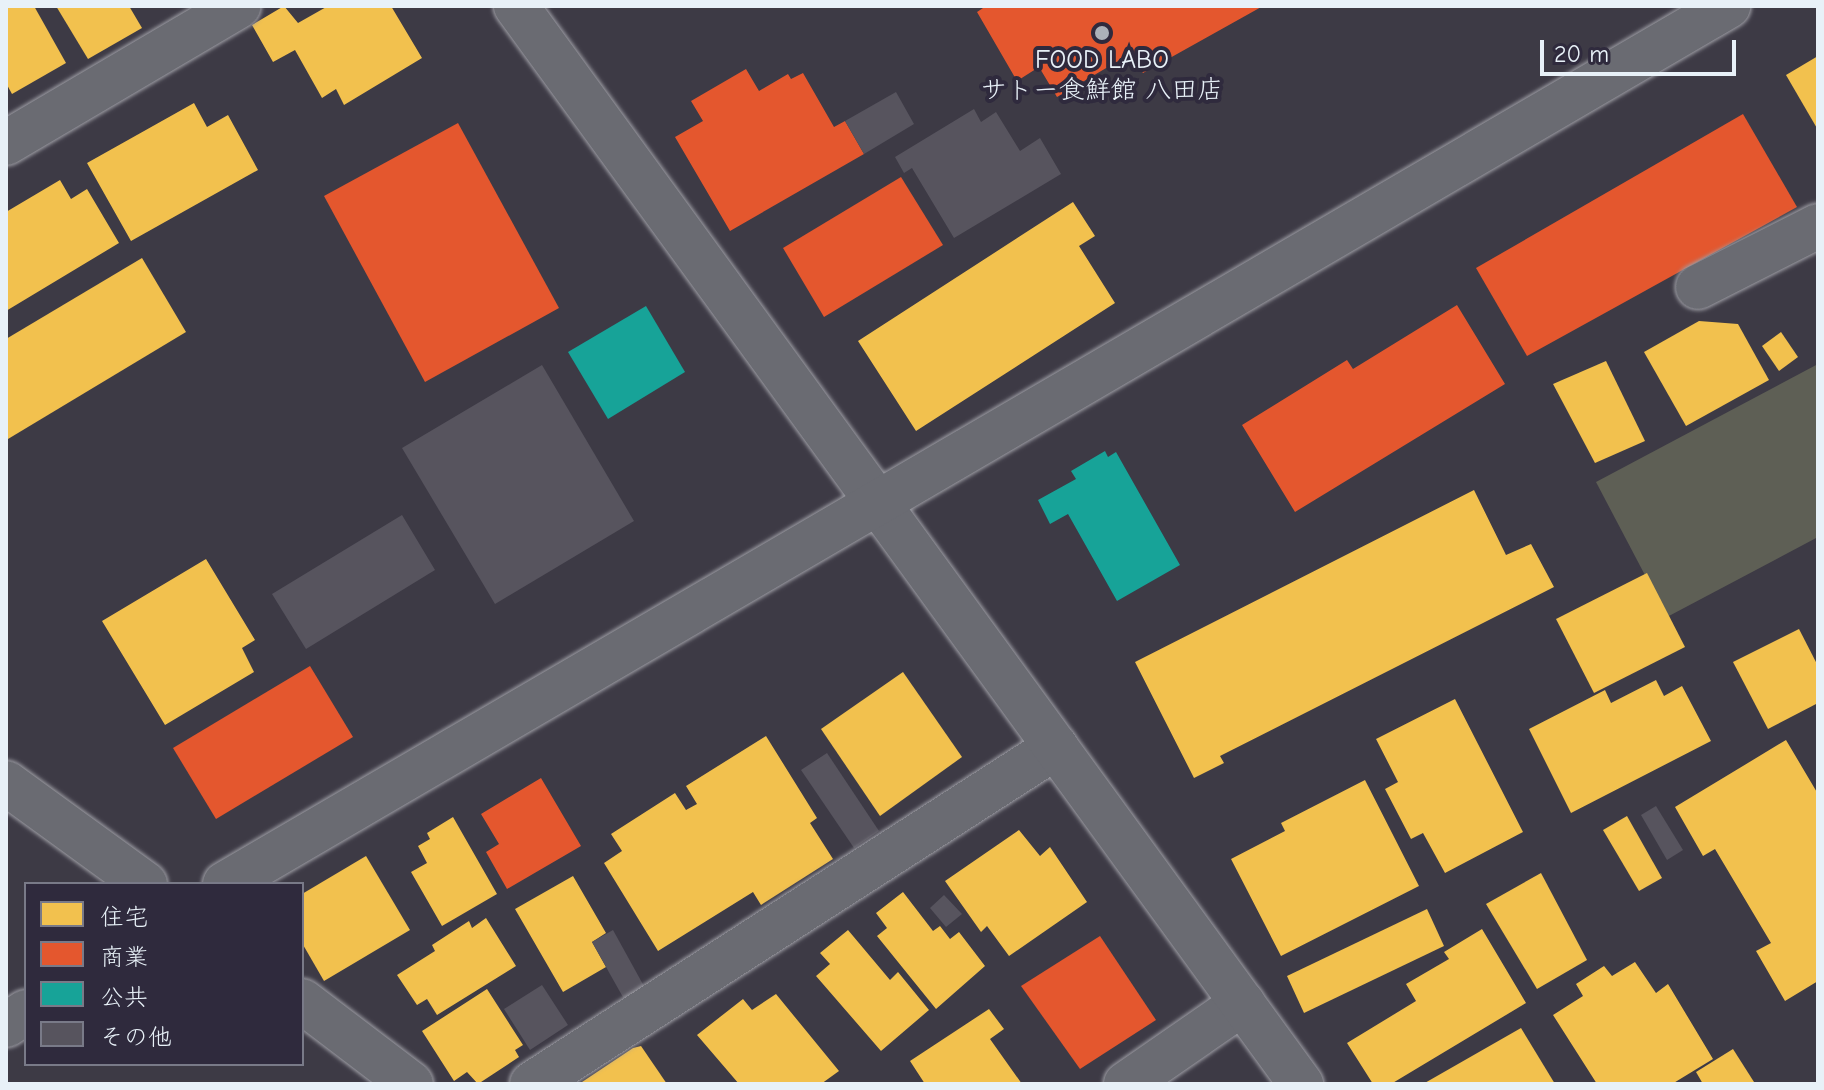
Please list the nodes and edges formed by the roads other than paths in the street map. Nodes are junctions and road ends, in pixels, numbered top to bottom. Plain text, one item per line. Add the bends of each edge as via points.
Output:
1 (239, 6) edge
2 (516, 6) edge
3 (1728, 6) edge
4 (6, 143) edge
5 (1818, 226) edge
6 (1698, 287) dead end
7 (880, 503) junction
8 (1056, 747) junction
9 (6, 783) edge
10 (142, 882) edge
11 (228, 882) edge
12 (304, 1003) edge
13 (1243, 1003) junction
14 (24, 1013) edge
15 (6, 1025) edge
16 (411, 1084) edge
17 (532, 1084) edge
18 (1126, 1084) edge
19 (1301, 1084) edge

1 - 4 street
2 - 7 street
3 - 7 street
5 - 6 street
7 - 8 street
7 - 11 street
8 - 13 street
8 - 17 street
9 - 10 street
12 - 16 street
13 - 18 street
13 - 19 street
14 - 15 street

